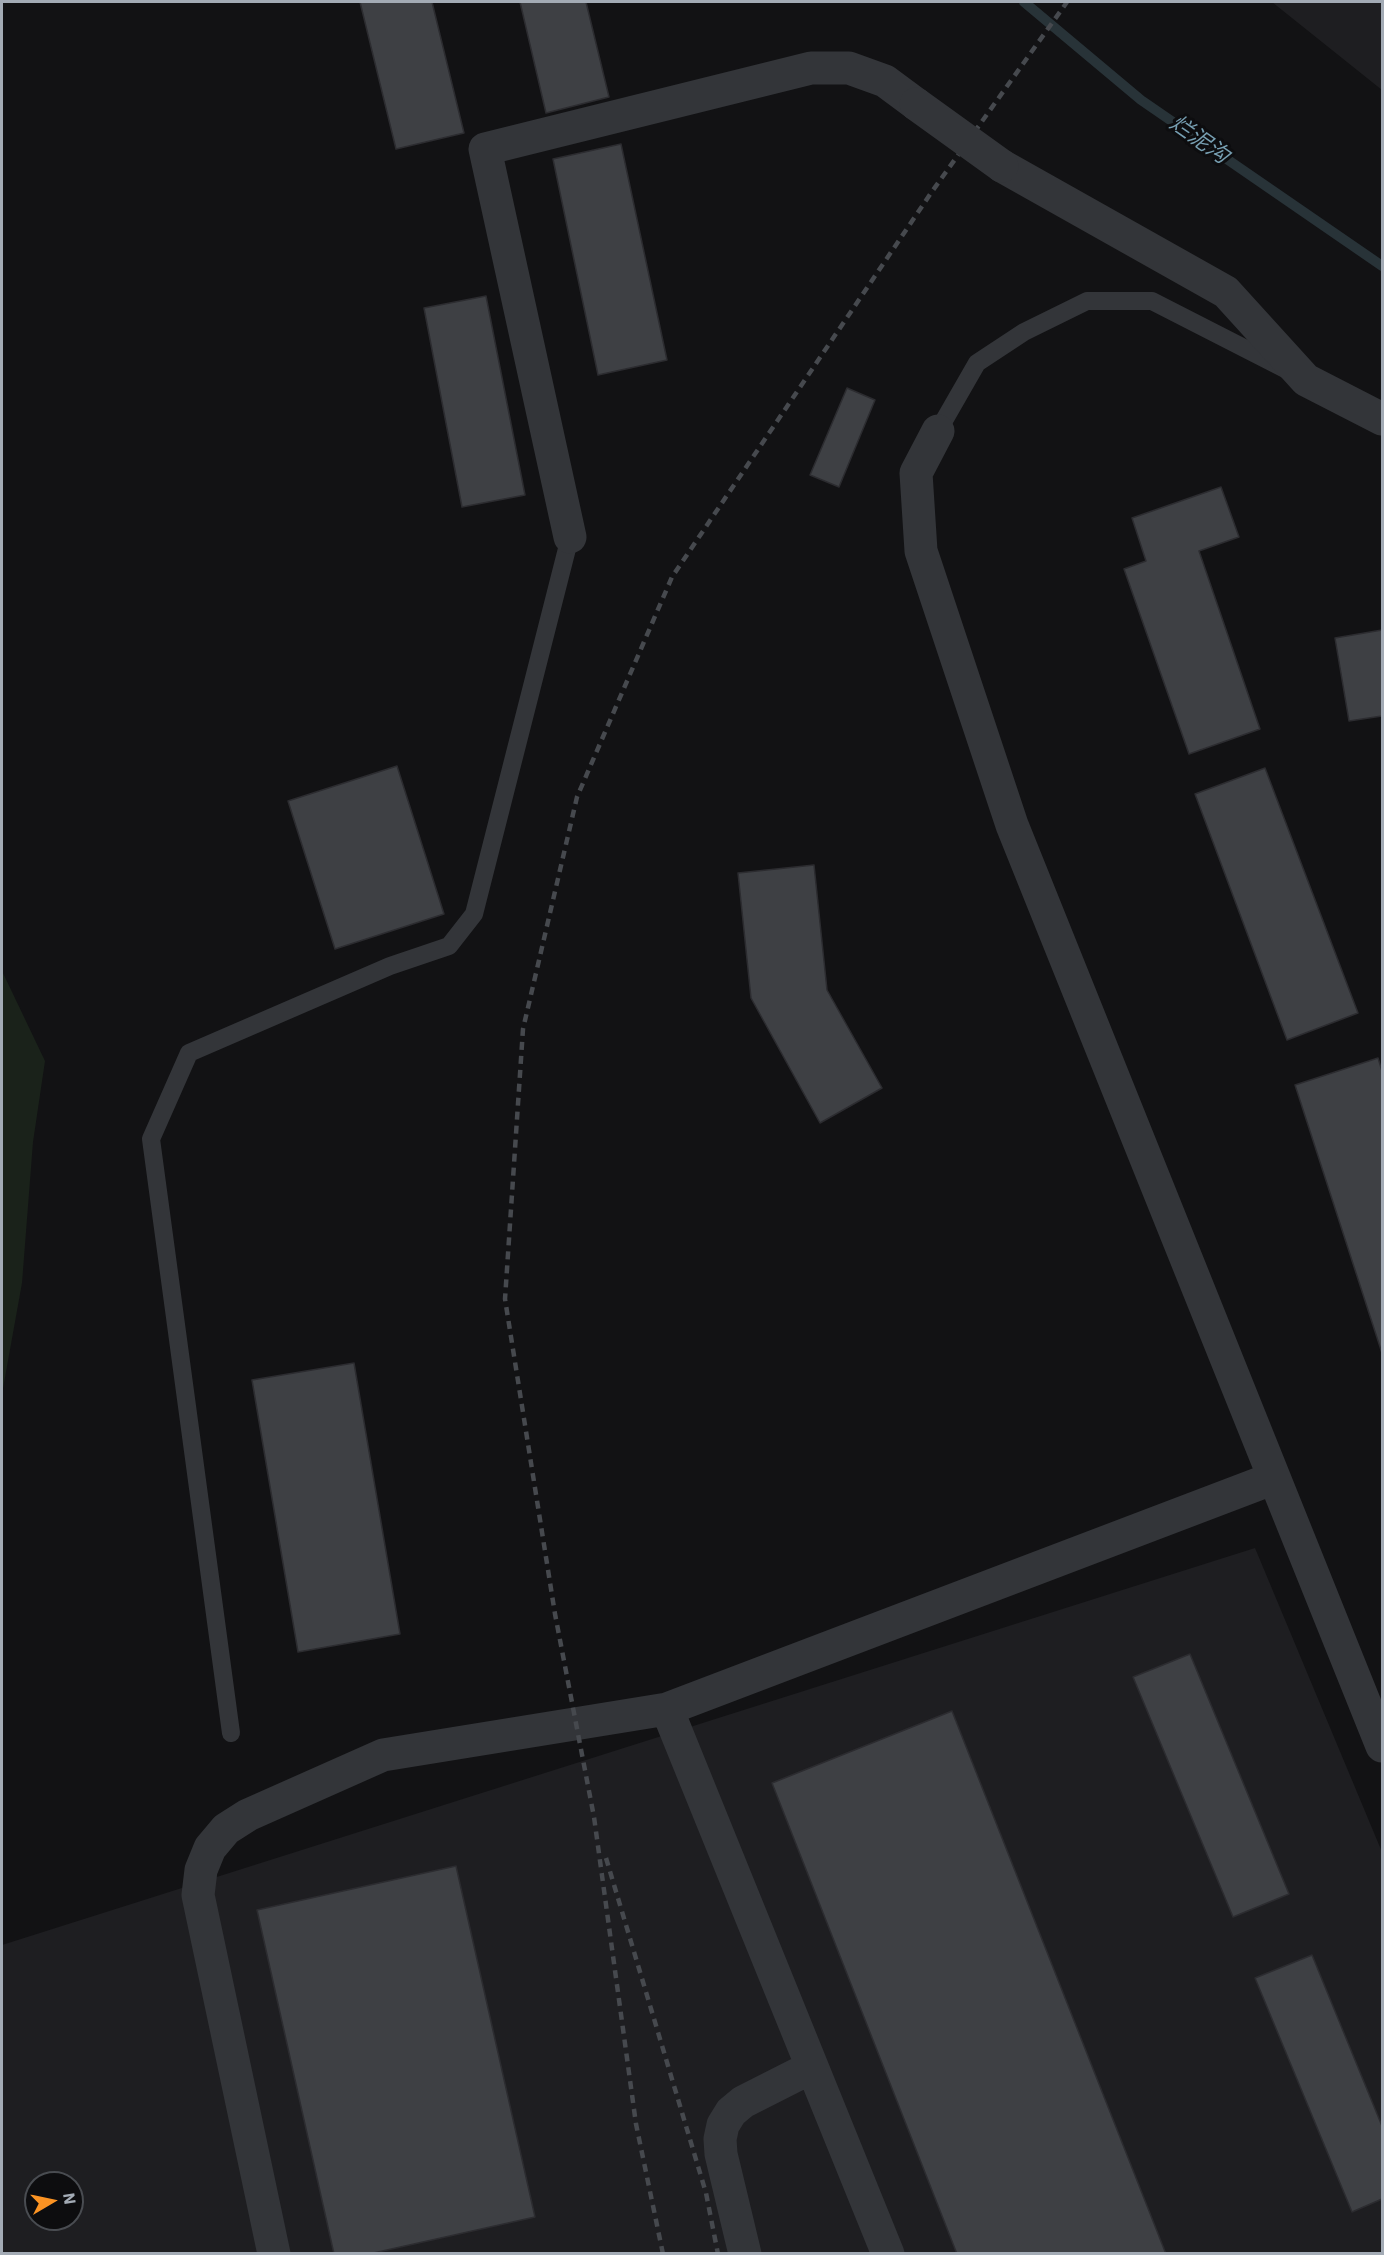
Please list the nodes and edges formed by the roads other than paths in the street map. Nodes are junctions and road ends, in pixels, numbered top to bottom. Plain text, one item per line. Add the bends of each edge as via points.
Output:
1 (1306, 380) junction
2 (1383, 420) edge
3 (938, 431) joint
4 (570, 537) joint
5 (1274, 1478) junction
6 (667, 1709) junction
7 (231, 1733) dead end
8 (1383, 1746) edge
9 (812, 2067) junction
10 (274, 2253) edge
11 (746, 2253) edge
12 (888, 2253) edge

1 - 2 street
1 - 3 lane via 1152,301 1087,301 1024,332 977,363
1 - 4 street, bridge via 1226,292 1002,166 885,81 849,68 810,68 485,149
3 - 5 street via 916,473 921,552 1012,825
4 - 7 lane via 474,914 449,946 390,966 189,1053 152,1139
5 - 6 street
5 - 8 street
6 - 9 street
6 - 10 street via 383,1755 248,1815 226,1828 210,1848 201,1870 198,1895
9 - 11 street via 742,2103 723,2125 721,2154
9 - 12 street

